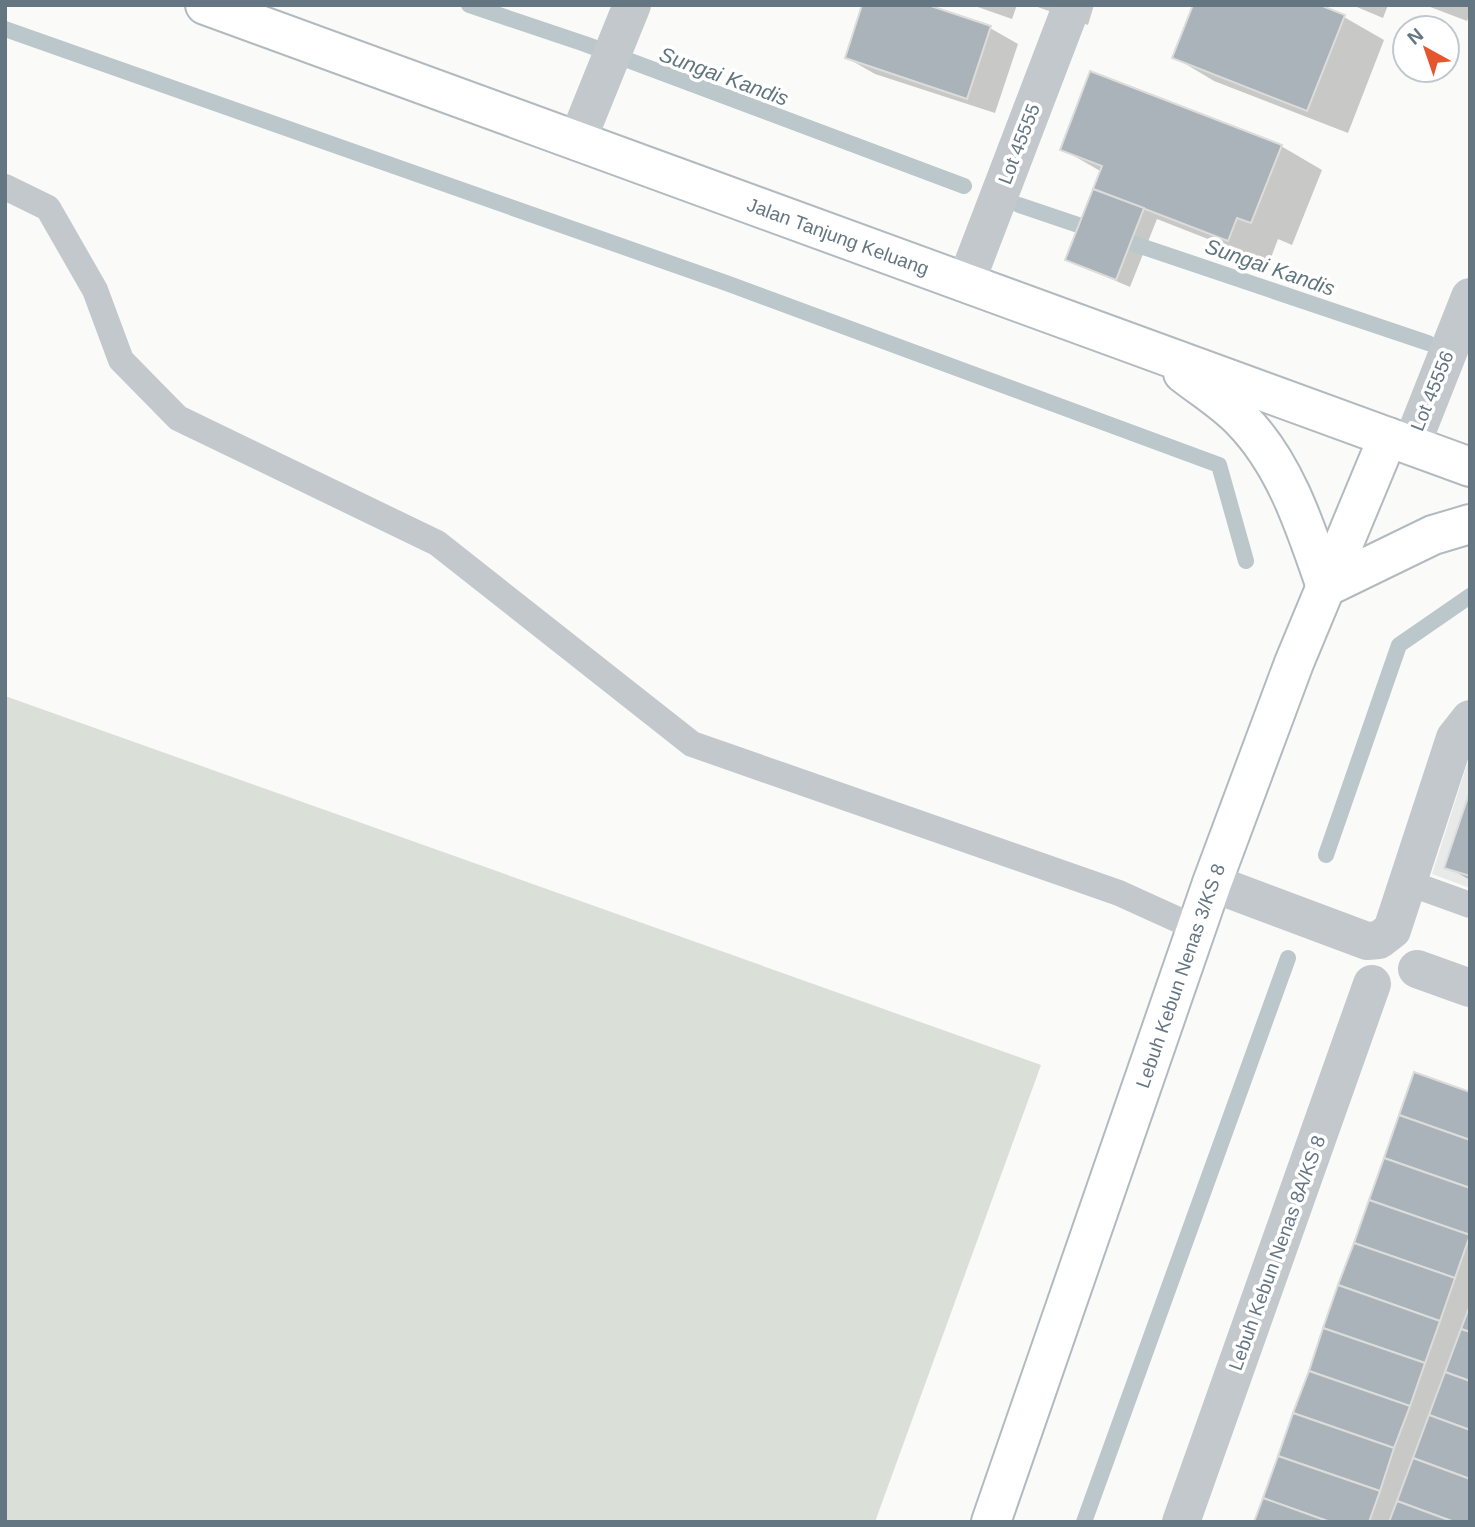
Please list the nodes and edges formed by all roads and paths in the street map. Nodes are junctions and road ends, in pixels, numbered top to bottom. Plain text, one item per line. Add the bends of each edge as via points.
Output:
1 (1072, 5) edge
2 (208, 6) edge
3 (628, 16) edge
4 (577, 141) junction
5 (5, 187) edge
6 (966, 282) junction
7 (1470, 298) edge
8 (1155, 351) junction
9 (1399, 441) junction
10 (1470, 467) edge
11 (1470, 524) edge
12 (1326, 587) junction
13 (1470, 719) edge
14 (1212, 883) junction
15 (1409, 883) junction
16 (1470, 905) edge
17 (1196, 928) junction
18 (1417, 969) dead end
19 (1372, 984) dead end
20 (1470, 988) edge
21 (991, 1522) edge
22 (1181, 1522) edge

1 - 6 street, Lot 45555
2 - 4 street, Jalan Tanjung Keluang
3 - 4 street
4 - 6 street, Jalan Tanjung Keluang
5 - 17 lane via 48,208 95,290 121,360 178,418 437,543 692,744 1119,894
6 - 8 street, Jalan Tanjung Keluang
7 - 9 street, Lot 45556
8 - 9 street, Jalan Tanjung Keluang
8 - 12 street via 1242,420 1273,460 1303,520
9 - 10 street, Jalan Tanjung Keluang
9 - 12 street, Lebuh Kebun Nenas 3/KS 8
11 - 12 street via 1433,536
12 - 14 street, Lebuh Kebun Nenas 3/KS 8
13 - 15 street via 1455,738
14 - 15 street via 1367,941 1379,940 1392,930
14 - 17 street, Lebuh Kebun Nenas 3/KS 8
15 - 16 lane
17 - 21 street, Lebuh Kebun Nenas 3/KS 8
18 - 20 street
19 - 22 street, Lebuh Kebun Nenas 8A/KS 8

